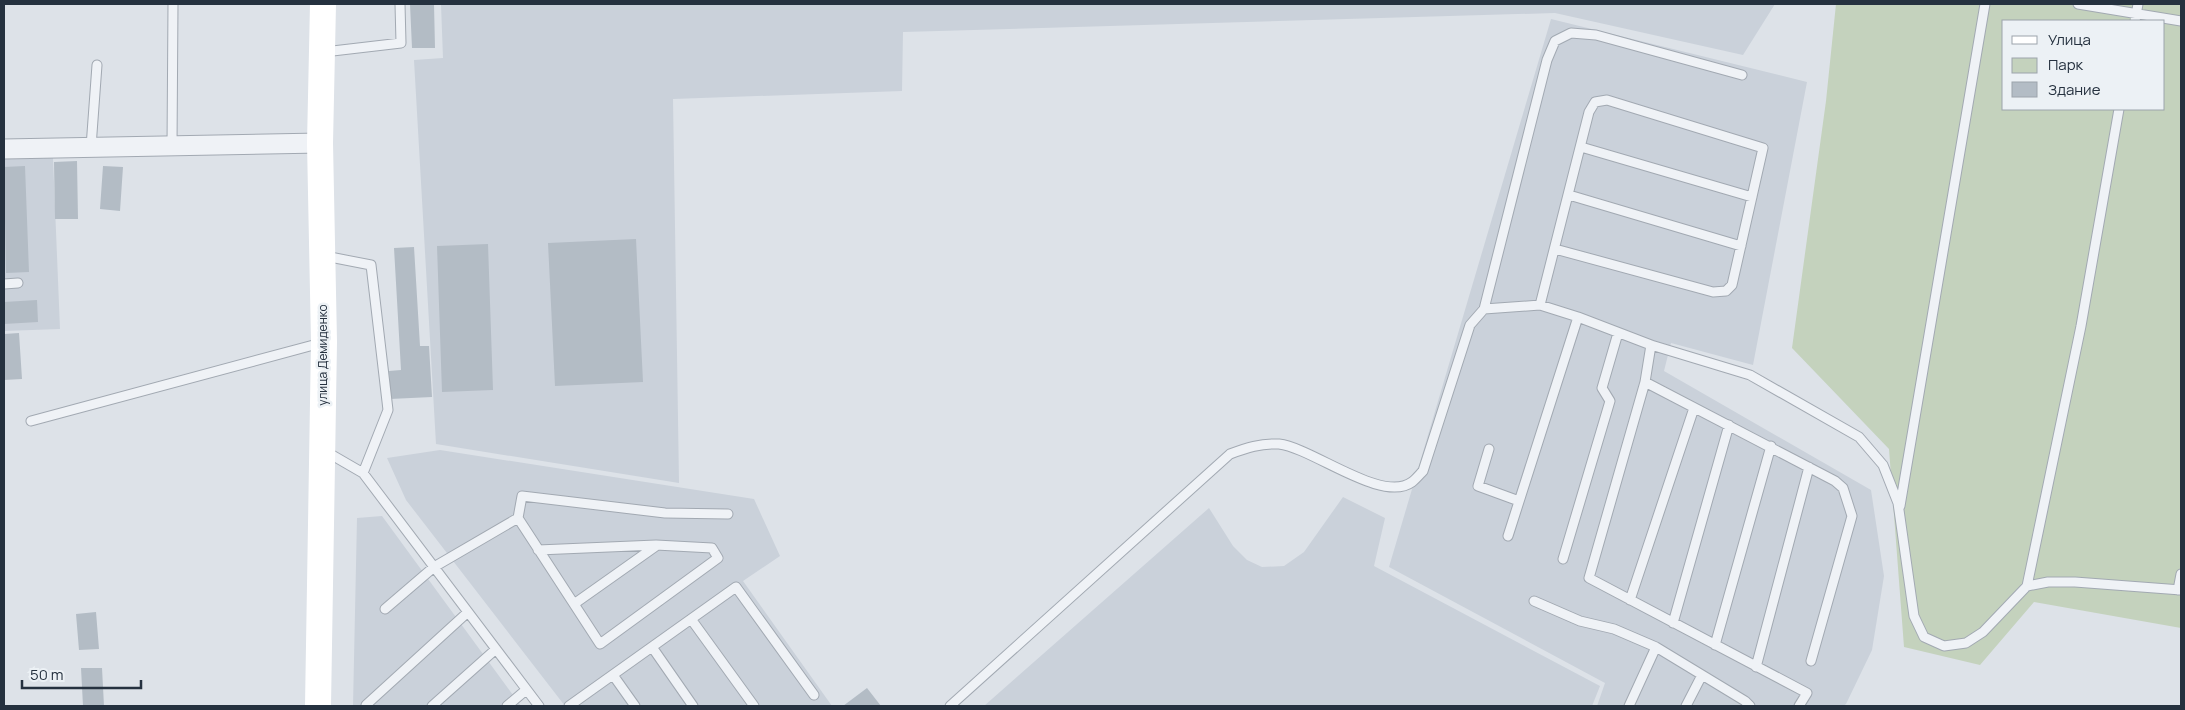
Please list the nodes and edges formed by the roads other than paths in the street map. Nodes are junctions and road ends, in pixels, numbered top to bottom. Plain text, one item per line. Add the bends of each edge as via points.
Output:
1 (174, 4) edge
2 (323, 4) edge
3 (400, 4) edge
4 (1985, 4) edge
5 (2078, 4) edge
6 (2138, 4) edge
7 (2135, 17) edge
8 (2181, 21) edge
9 (321, 52) junction
10 (97, 65) dead end
11 (1742, 75) dead end
12 (2119, 110) edge
13 (320, 144) junction
14 (172, 146) junction
15 (1581, 147) junction
16 (91, 148) junction
17 (4, 149) edge
18 (1569, 195) junction
19 (1752, 197) junction
20 (1741, 246) junction
21 (1555, 249) junction
22 (322, 255) junction
23 (18, 283) dead end
24 (4, 284) edge
25 (1540, 306) junction
26 (1484, 309) junction
27 (1578, 317) junction
28 (1618, 333) junction
29 (324, 342) junction
30 (1651, 345) junction
31 (1645, 382) junction
32 (1694, 408) junction
33 (31, 421) dead end
34 (1729, 425) junction
35 (1771, 446) junction
36 (1489, 449) dead end
37 (322, 450) junction
38 (1809, 467) junction
39 (363, 473) junction
40 (1519, 501) junction
41 (1899, 510) junction
42 (728, 514) dead end
43 (518, 518) junction
44 (1508, 536) dead end
45 (656, 545) junction
46 (538, 550) junction
47 (1563, 559) dead end
48 (434, 567) junction
49 (2181, 574) edge
50 (2027, 586) junction
51 (2180, 590) edge
52 (1630, 600) junction
53 (1534, 601) dead end
54 (574, 604) junction
55 (385, 610) dead end
56 (468, 612) junction
57 (691, 619) junction
58 (1673, 623) junction
59 (1715, 645) junction
60 (652, 647) junction
61 (1656, 647) junction
62 (496, 649) junction
63 (1810, 661) dead end
64 (1756, 667) junction
65 (613, 675) junction
66 (1702, 675) junction
67 (526, 690) junction
68 (814, 695) dead end
69 (366, 705) edge
70 (318, 706) edge
71 (432, 706) edge
72 (507, 706) edge
73 (539, 706) edge
74 (569, 706) edge
75 (635, 706) edge
76 (693, 706) edge
77 (754, 706) edge
78 (950, 706) edge
79 (1629, 706) edge
80 (1686, 706) edge
81 (1750, 706) edge
82 (1799, 706) edge

1 - 14 lane
2 - 9 main road, улица Демиденко
3 - 9 lane via 401,43
4 - 41 lane
5 - 7 lane
6 - 7 lane
7 - 8 lane
9 - 13 main road, улица Демиденко
10 - 16 lane
11 - 26 lane via 1596,35 1571,33 1555,41 1547,60
12 - 50 lane via 2080,326
13 - 14 street
13 - 22 main road, улица Демиденко
14 - 16 street
15 - 18 lane
15 - 19 lane
15 - 19 lane via 1589,112 1595,102 1607,100 1763,148
16 - 17 street
18 - 20 lane
18 - 21 lane
19 - 20 lane
20 - 21 lane via 1732,285 1726,291 1713,292
21 - 25 lane
22 - 29 main road, улица Демиденко
22 - 39 lane via 370,266 388,410
23 - 24 lane
25 - 26 lane
25 - 27 lane
26 - 78 lane via 1470,325 1423,471 1412,483 1378,486 1280,444 1253,445 1230,454
27 - 28 lane
27 - 40 lane
28 - 30 lane
28 - 47 lane via 1602,388 1610,401
29 - 33 lane
29 - 37 main road, улица Демиденко
30 - 31 lane
30 - 41 lane via 1750,375 1859,437 1882,465
31 - 32 lane
31 - 52 lane via 1588,578
32 - 34 lane
32 - 52 lane
34 - 35 lane
34 - 58 lane
35 - 38 lane
35 - 59 lane
36 - 40 lane via 1478,486
37 - 39 lane
37 - 70 main road, улица Демиденко
38 - 63 lane via 1843,488 1852,516
38 - 64 lane
39 - 48 lane
40 - 44 lane
41 - 50 lane via 1914,616 1924,637 1944,646 1966,643 1983,632
42 - 43 lane via 665,513 522,496
43 - 46 lane
43 - 48 lane
45 - 46 lane
45 - 54 lane
45 - 54 lane via 712,548 718,558 600,644
46 - 54 lane
48 - 55 lane
48 - 56 lane
49 - 51 lane
50 - 51 lane via 2075,582
52 - 58 lane
53 - 61 lane
56 - 62 lane
56 - 69 lane
57 - 60 lane
57 - 68 lane via 736,587
57 - 77 lane
58 - 59 lane
59 - 64 lane
60 - 65 lane
60 - 76 lane
61 - 66 lane
61 - 79 lane
62 - 67 lane
62 - 71 lane
64 - 82 lane via 1807,693
65 - 74 lane
65 - 75 lane
66 - 80 lane
66 - 81 lane
67 - 72 lane
67 - 73 lane

